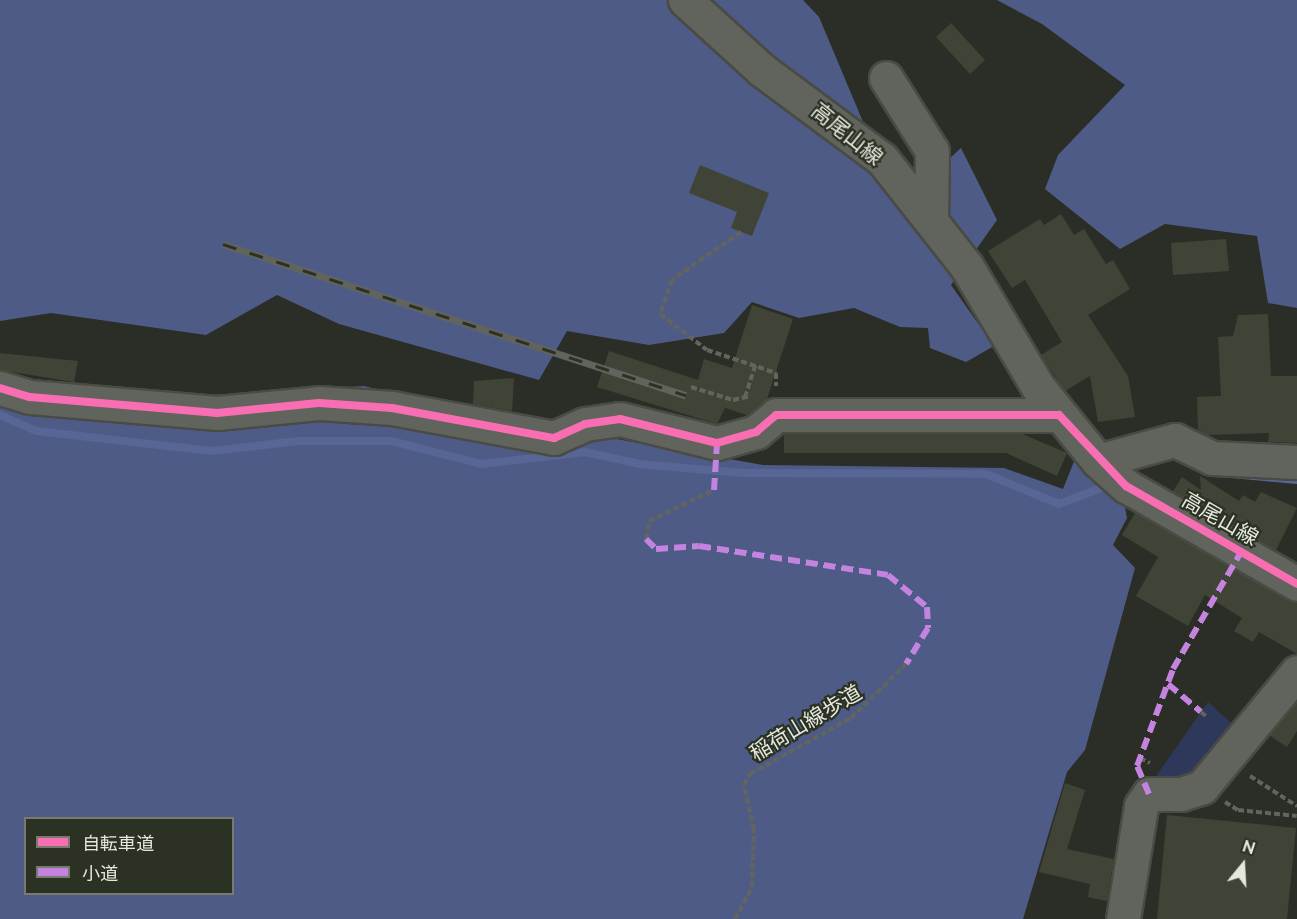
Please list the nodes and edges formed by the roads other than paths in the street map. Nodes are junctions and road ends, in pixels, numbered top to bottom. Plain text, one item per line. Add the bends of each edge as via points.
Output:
1 (686, 0) edge
2 (886, 78) dead end
3 (931, 221) junction
4 (0, 388) edge
5 (1059, 415) junction
6 (1297, 462) edge
7 (1110, 472) junction
8 (1297, 584) edge
9 (1297, 672) edge
10 (1123, 919) edge

1 - 3 street, 高尾山線 via 762,70 882,159
2 - 3 street via 932,151
3 - 5 street, 高尾山線 via 967,267
4 - 5 street via 30,397 217,412 319,403 392,408 554,438 585,424 620,419 717,443 756,432 776,415
5 - 7 street, 高尾山線
6 - 7 street via 1212,458 1175,440
7 - 8 street, 高尾山線
9 - 10 street via 1202,787 1181,794 1149,794 1141,806

